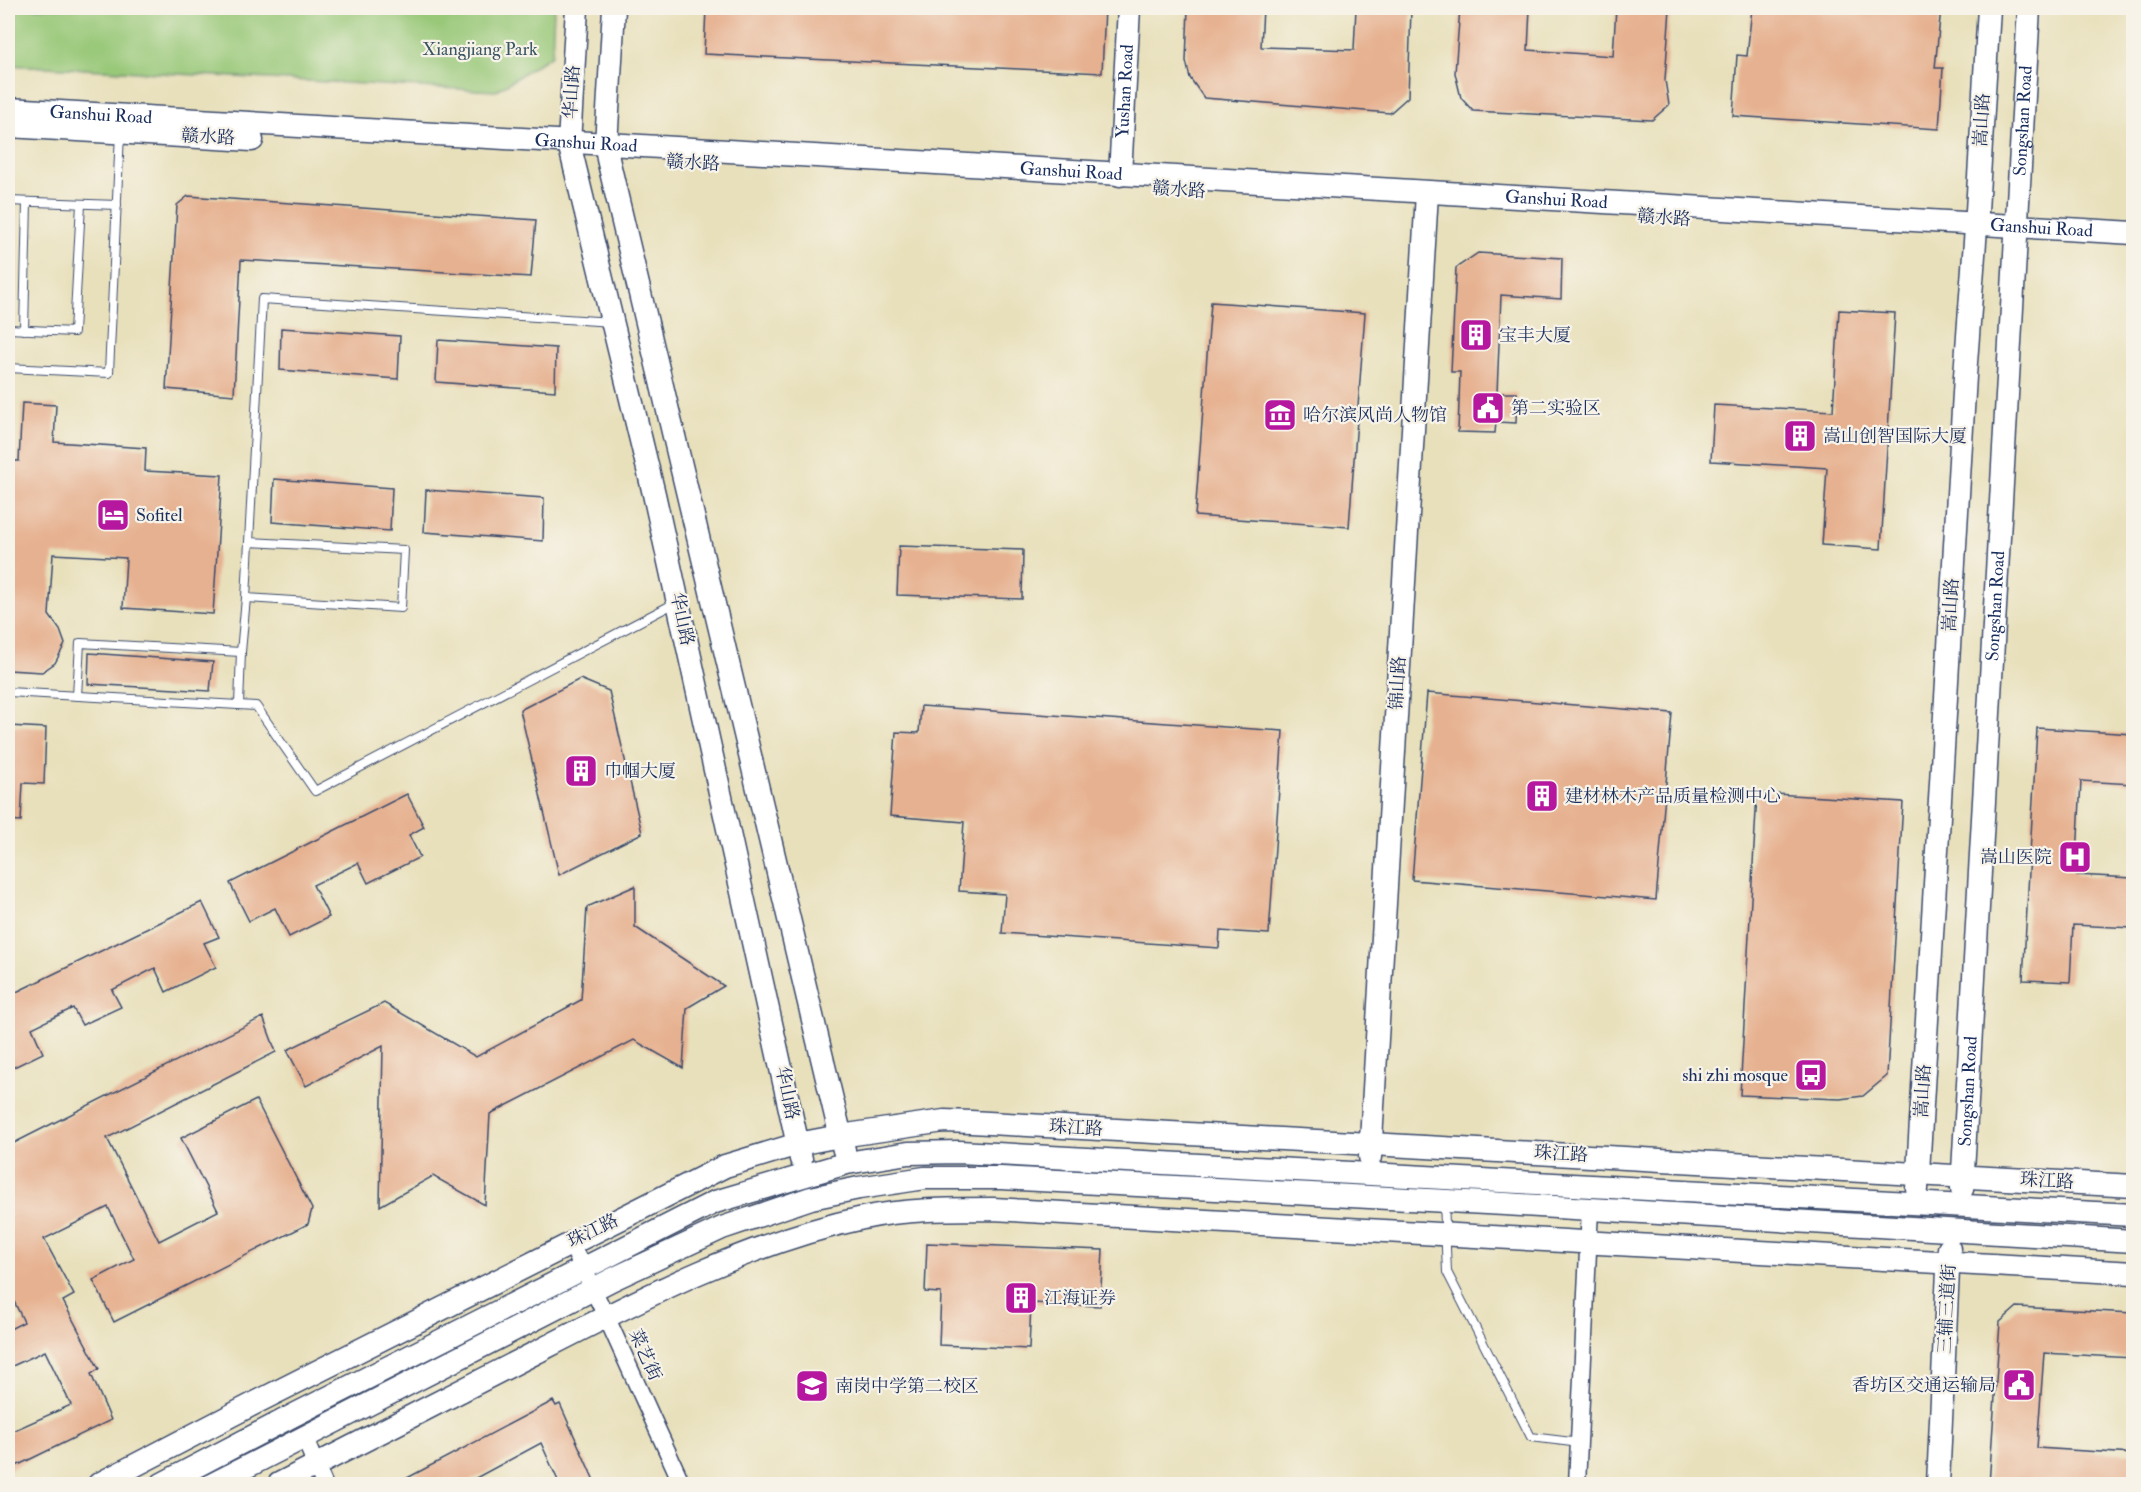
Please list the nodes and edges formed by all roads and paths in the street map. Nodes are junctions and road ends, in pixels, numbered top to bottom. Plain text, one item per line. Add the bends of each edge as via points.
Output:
1 (577, 8) edge
2 (614, 8) edge
3 (1129, 8) edge
4 (1989, 8) edge
5 (2029, 8) edge
6 (8, 109) edge
7 (8, 126) edge
8 (120, 132) junction
9 (571, 150) junction
10 (607, 152) junction
11 (1120, 175) junction
12 (1427, 199) junction
13 (8, 201) edge
14 (27, 202) junction
15 (81, 204) junction
16 (117, 205) junction
17 (1976, 231) junction
18 (2133, 233) edge
19 (2015, 234) junction
20 (2133, 249) edge
21 (612, 322) junction
22 (8, 329) edge
23 (24, 330) junction
24 (8, 368) edge
25 (249, 542) junction
26 (246, 598) junction
27 (678, 602) junction
28 (242, 652) junction
29 (8, 692) edge
30 (77, 696) junction
31 (239, 705) junction
32 (840, 1136) junction
33 (798, 1144) junction
34 (1371, 1144) junction
35 (847, 1163) junction
36 (1368, 1173) junction
37 (805, 1174) junction
38 (1918, 1174) junction
39 (1963, 1176) junction
40 (2133, 1186) edge
41 (854, 1189) junction
42 (811, 1198) junction
43 (1444, 1201) junction
44 (1917, 1203) junction
45 (1955, 1205) junction
46 (1590, 1209) junction
47 (2133, 1215) edge
48 (862, 1218) junction
49 (819, 1228) junction
50 (1949, 1230) junction
51 (1445, 1233) junction
52 (2133, 1241) edge
53 (570, 1242) junction
54 (1589, 1242) junction
55 (1949, 1263) junction
56 (583, 1268) junction
57 (2133, 1273) edge
58 (593, 1290) junction
59 (606, 1316) junction
60 (304, 1437) junction
61 (1580, 1443) junction
62 (320, 1475) edge
63 (99, 1485) edge
64 (162, 1485) edge
65 (213, 1485) edge
66 (279, 1485) edge
67 (682, 1485) edge
68 (1577, 1485) edge
69 (1938, 1485) edge

1 - 9 main road, 华山路
2 - 10 main road, 华山路
3 - 11 main road, Yushan Road
4 - 17 main road, 嵩山路
5 - 19 main road, Songshan Road
6 - 9 main road, Ganshui Road
7 - 8 main road, 赣水路
8 - 9 main road, 赣水路
8 - 16 lane
9 - 10 main road, Ganshui Road
9 - 21 main road, 华山路
10 - 11 main road, Ganshui Road
10 - 12 main road, 赣水路 via 1055,182
10 - 32 main road, 华山路
11 - 12 main road, Ganshui Road
12 - 17 main road, Ganshui Road
12 - 34 main road, 锦山路
13 - 14 lane
14 - 15 lane
14 - 23 lane
15 - 16 lane
15 - 23 lane via 74,332
16 - 24 lane via 109,373
17 - 19 main road
17 - 38 main road, 嵩山路
18 - 19 main road, Ganshui Road
19 - 20 main road
19 - 39 main road, Songshan Road
21 - 25 lane via 262,299
21 - 27 main road, 华山路
22 - 23 lane
25 - 26 lane
25 - 26 lane via 404,550 401,608
26 - 28 lane
27 - 31 lane via 315,791 256,706
27 - 33 main road, 华山路
28 - 30 lane via 80,643
28 - 31 lane
29 - 30 lane
30 - 31 lane
32 - 33 main road, 珠江路
32 - 34 main road, 珠江路 via 944,1121
32 - 35 main road, 华山路
33 - 37 main road, 华山路
33 - 53 main road, 珠江路 via 725,1166
34 - 36 main road, 锦山路
34 - 38 main road, 珠江路
35 - 36 main road, 珠江路 via 959,1152
35 - 37 main road, 珠江路
35 - 41 main road, 华山路
36 - 44 main road, 珠江路
37 - 42 main road, 华山路
37 - 56 main road, 珠江路 via 715,1202
38 - 39 main road, 珠江路
38 - 44 main road, 嵩山路
39 - 40 main road, 珠江路
39 - 45 main road, Songshan Road
41 - 42 main road
41 - 43 main road via 925,1178 1001,1178
41 - 48 main road, 华山路
42 - 49 main road, 华山路
42 - 58 main road via 722,1228
43 - 46 main road
43 - 51 lane
44 - 45 main road, 珠江路
45 - 47 main road, 珠江路
45 - 50 main road, 三辅三道街
46 - 50 main road
46 - 54 street
48 - 49 main road
48 - 51 main road via 918,1211 993,1209
49 - 59 main road via 724,1262
50 - 52 main road
50 - 55 main road, 三辅三道街
51 - 54 main road
51 - 61 lane via 1448,1272 1531,1437
53 - 56 street, 菜艺街
53 - 63 main road, 珠江路
54 - 55 main road
54 - 61 street
55 - 57 main road
55 - 69 main road, 三辅三道街
56 - 58 street, 菜艺街
56 - 64 main road, 珠江路
58 - 59 street, 菜艺街
58 - 60 main road
59 - 62 main road
59 - 67 street, 菜艺街
60 - 62 street
60 - 65 main road
61 - 68 street
62 - 66 main road

